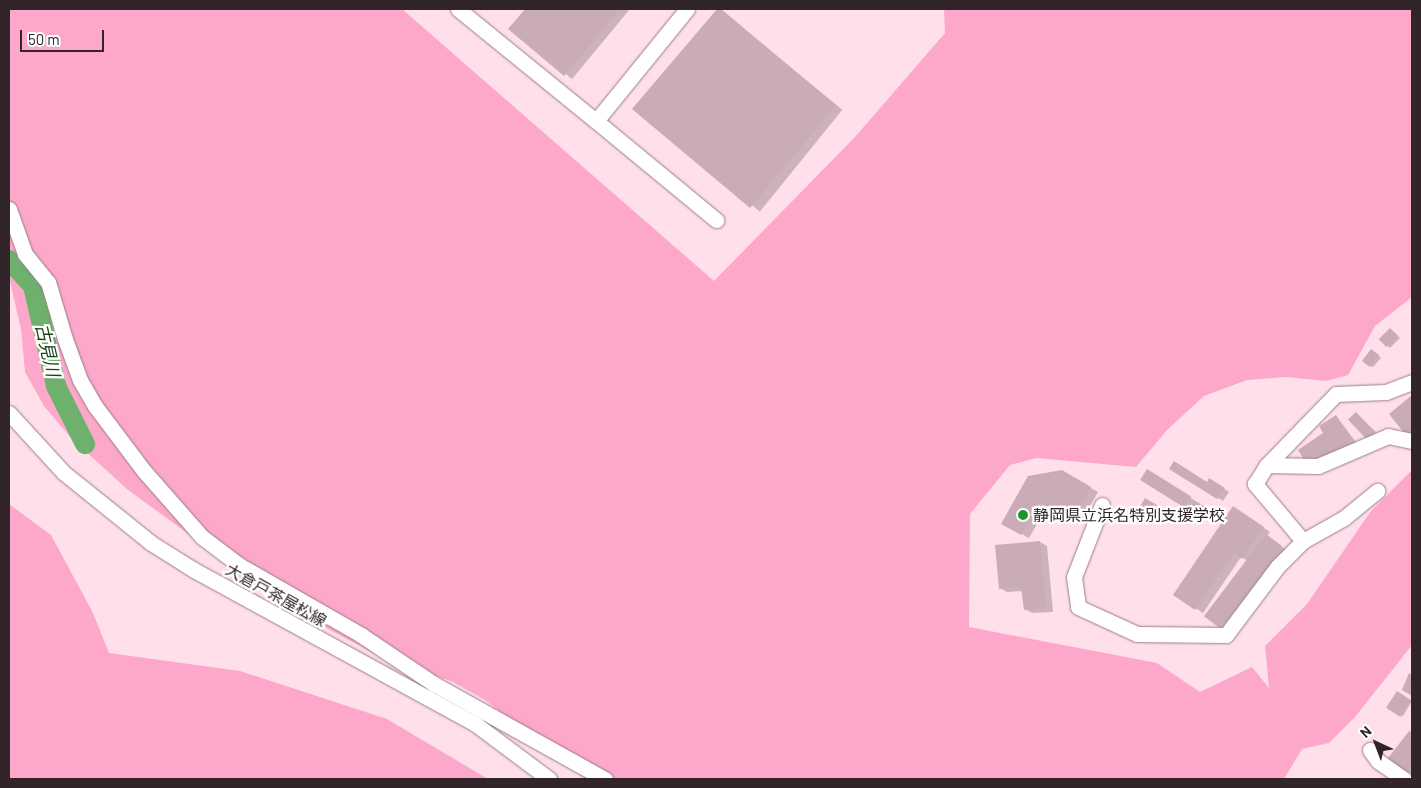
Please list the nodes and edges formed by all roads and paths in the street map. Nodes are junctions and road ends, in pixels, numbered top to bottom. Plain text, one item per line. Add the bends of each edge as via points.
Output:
1 (458, 9) edge
2 (687, 9) edge
3 (476, 14) edge
4 (596, 121) junction
5 (9, 209) edge
6 (716, 220) dead end
7 (1412, 382) edge
8 (9, 413) edge
9 (1412, 441) edge
10 (1267, 465) junction
11 (1377, 491) dead end
12 (1102, 505) dead end
13 (1303, 541) junction
14 (1370, 750) dead end
15 (549, 779) edge
16 (605, 779) edge
17 (1404, 779) edge

1 - 3 street
2 - 4 street
3 - 4 street
4 - 6 street
5 - 16 street via 25,254 48,282 80,380 95,406 144,471 202,536 239,565 370,640 434,684
7 - 10 street via 1386,392 1336,394
8 - 15 street, 大倉戸茶屋松線 via 64,473 151,543 194,570 474,723
9 - 10 street via 1388,436 1318,466
10 - 13 street via 1255,484
11 - 13 street via 1344,518
12 - 13 street via 1074,576 1078,607 1137,634 1226,635 1278,566
14 - 17 street via 1378,761

